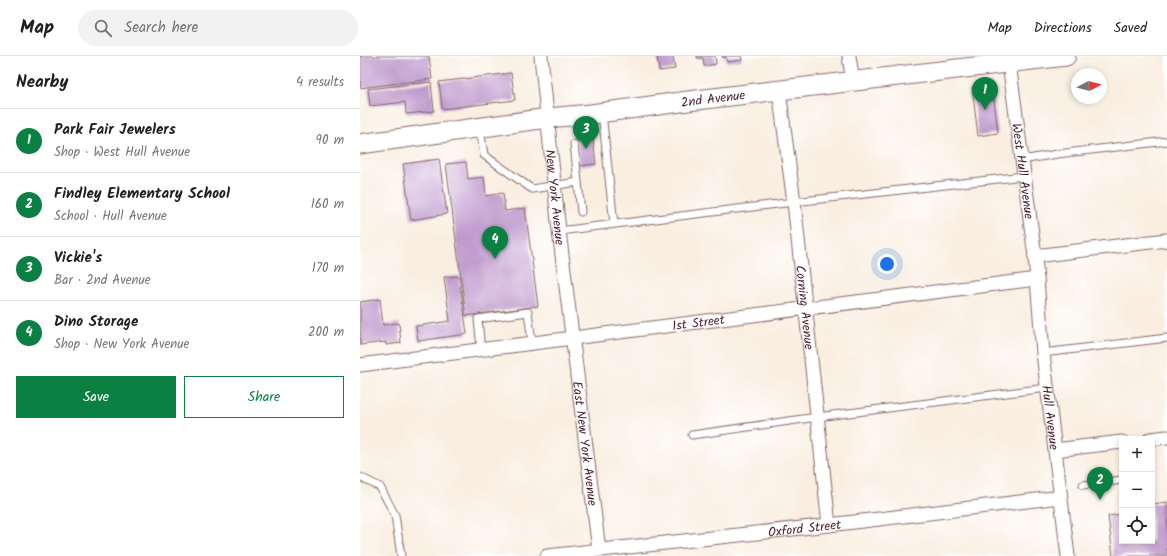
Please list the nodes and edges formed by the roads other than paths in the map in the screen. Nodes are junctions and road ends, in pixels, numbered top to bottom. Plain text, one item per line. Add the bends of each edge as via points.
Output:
1 (541, 56) edge
2 (849, 56) edge
3 (1066, 56) edge
4 (1009, 63) junction
5 (852, 82) junction
6 (779, 91) junction
7 (602, 113) junction
8 (548, 118) junction
9 (480, 127) junction
10 (1167, 141) edge
11 (360, 144) edge
12 (574, 144) dead end
13 (1022, 160) junction
14 (1024, 176) junction
15 (578, 182) junction
16 (555, 186) junction
17 (794, 202) junction
18 (581, 212) dead end
19 (614, 224) junction
20 (560, 231) junction
21 (1167, 240) edge
22 (1035, 256) junction
23 (1037, 280) junction
24 (805, 309) junction
25 (573, 337) junction
26 (1167, 338) edge
27 (532, 342) junction
28 (481, 349) junction
29 (1042, 353) junction
30 (360, 364) edge
31 (1047, 388) junction
32 (817, 417) junction
33 (692, 435) dead end
34 (1167, 437) edge
35 (1155, 438) edge
36 (1119, 442) edge
37 (1055, 450) junction
38 (360, 477) edge
39 (1119, 480) edge
40 (1083, 486) dead end
41 (1061, 497) junction
42 (829, 525) junction
43 (599, 550) junction
44 (401, 556) edge
45 (547, 556) edge
46 (1068, 556) edge

1 - 8 street, New York Avenue
2 - 5 street
3 - 4 main road, 2nd Avenue
4 - 5 main road, 2nd Avenue
4 - 13 street, West Hull Avenue
5 - 6 main road, 2nd Avenue
6 - 7 main road, 2nd Avenue
6 - 17 street, Corning Avenue
7 - 8 main road, 2nd Avenue
7 - 19 lane
8 - 9 main road, 2nd Avenue
8 - 16 street, New York Avenue
9 - 11 main road, 2nd Avenue
9 - 16 lane via 484,155 532,189
10 - 13 lane
12 - 15 lane
13 - 14 street, West Hull Avenue
14 - 17 lane
14 - 22 street, West Hull Avenue
15 - 16 lane
15 - 18 lane
16 - 20 street, New York Avenue
17 - 19 lane
17 - 24 street, Corning Avenue
19 - 20 lane
20 - 25 street, New York Avenue
21 - 22 street
22 - 23 street, West Hull Avenue
23 - 24 street, 1st Street
23 - 29 street, Hull Avenue
24 - 25 street, 1st Street
24 - 32 street, Corning Avenue
25 - 27 street, 1st Street
25 - 43 street, East New York Avenue
26 - 29 lane
27 - 28 street, 1st Street
27 - 28 lane via 528,312 478,319
28 - 30 street, 1st Street
29 - 31 street, Hull Avenue
31 - 32 lane
31 - 37 street, Hull Avenue
32 - 33 lane
32 - 42 street, Corning Avenue
34 - 35 street
36 - 37 street
37 - 41 street, Hull Avenue
38 - 44 lane via 380,487 395,515
39 - 40 lane
41 - 42 street, Oxford Street
41 - 46 street, Hull Avenue
42 - 43 street, Oxford Street
43 - 45 street, Oxford Street

